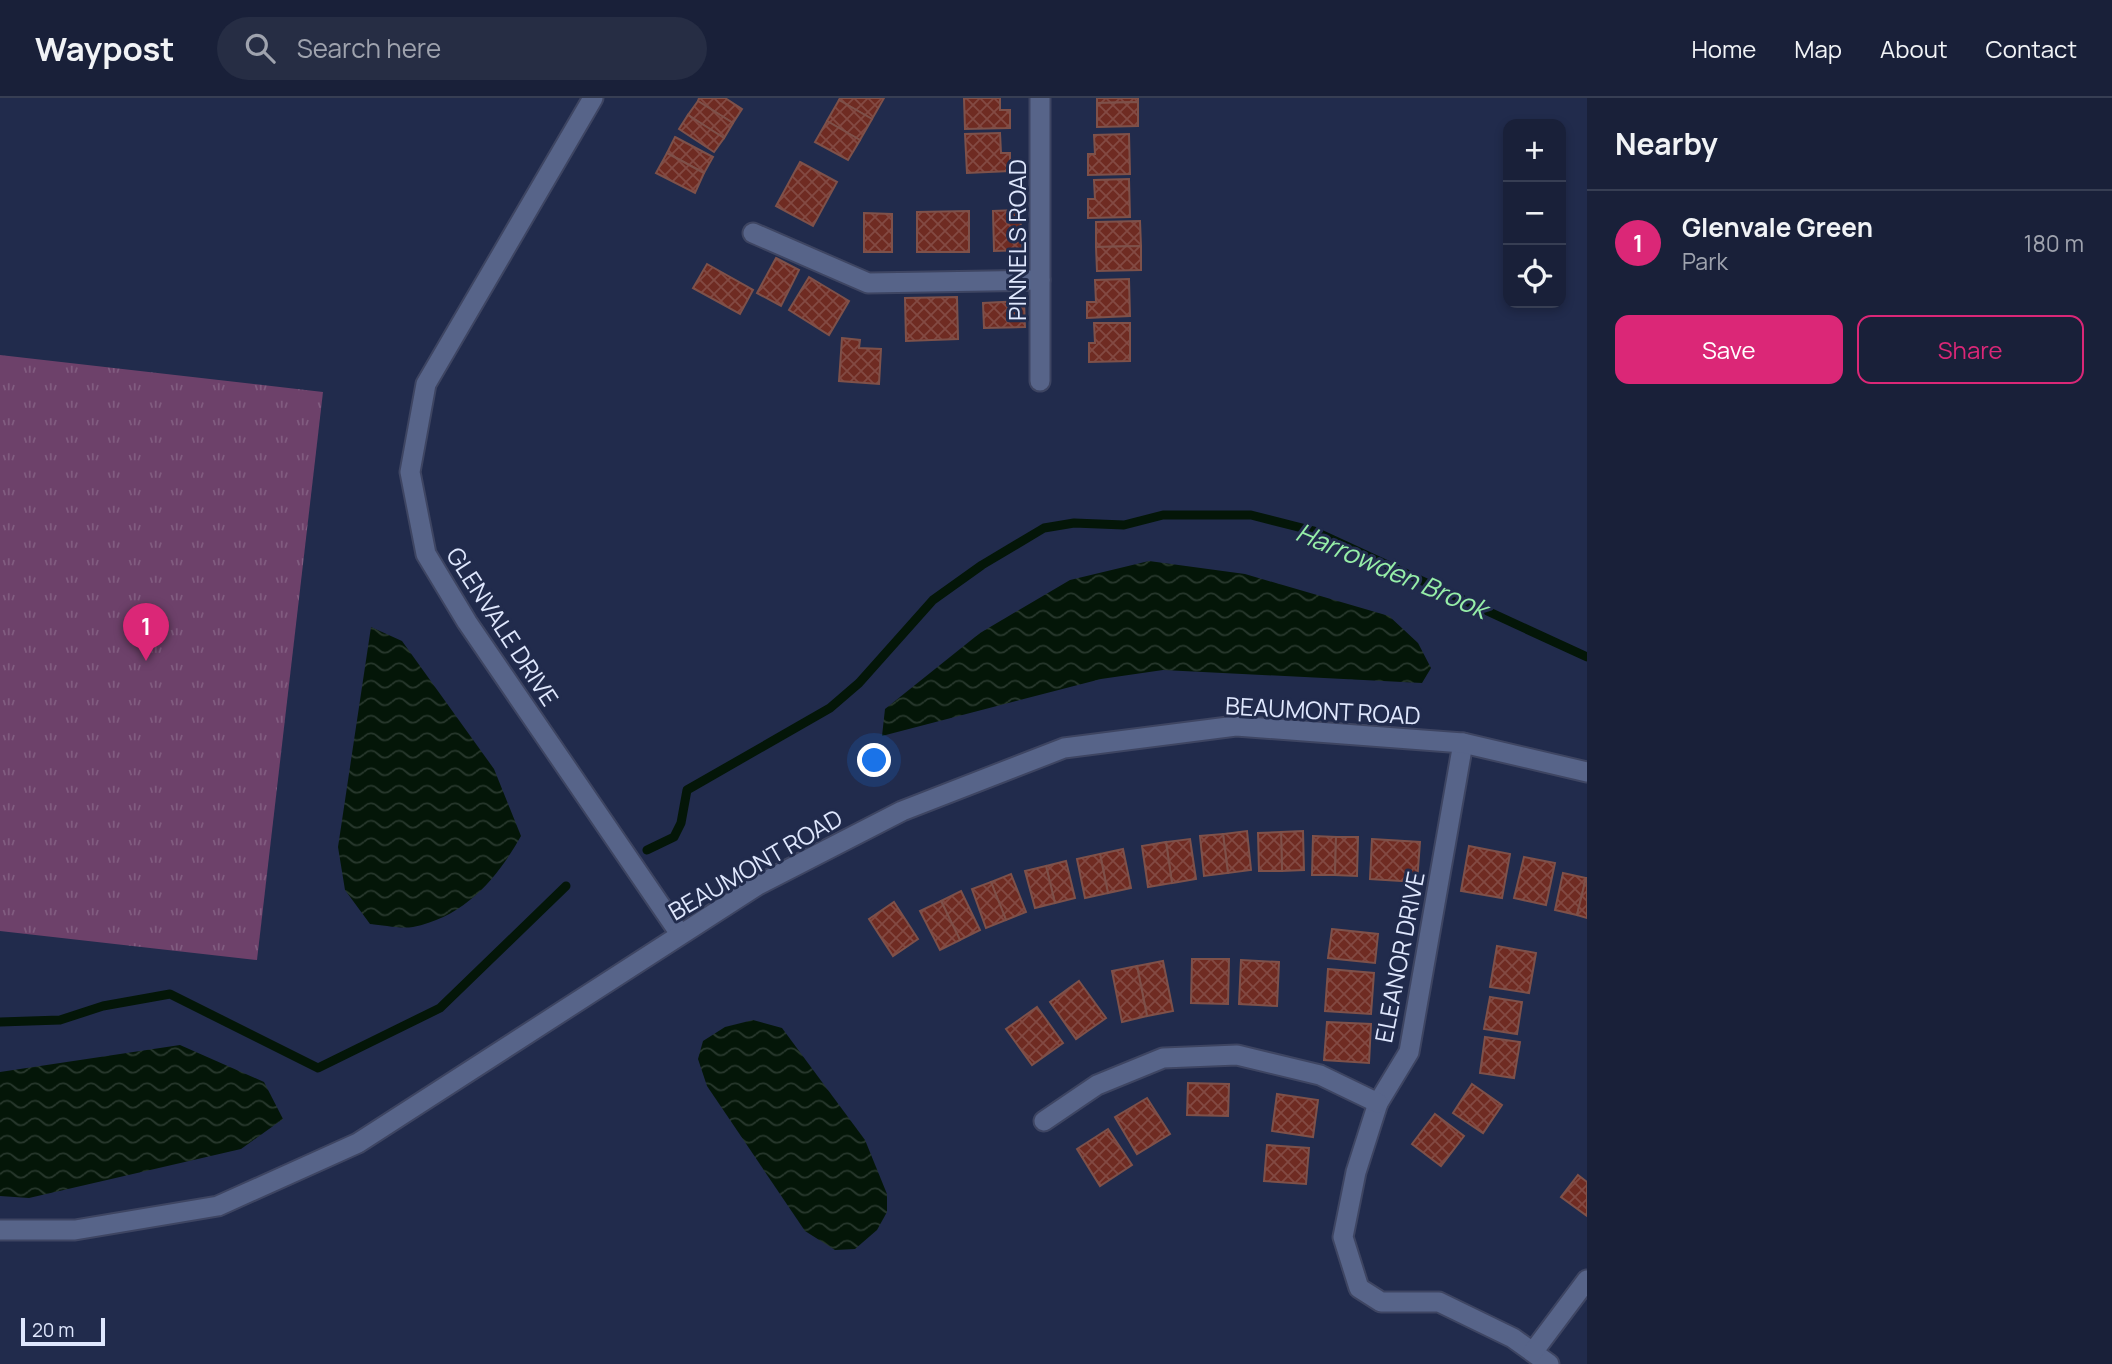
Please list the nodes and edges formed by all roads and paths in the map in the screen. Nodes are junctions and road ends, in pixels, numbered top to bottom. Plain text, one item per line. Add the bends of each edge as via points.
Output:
1 (593, 98) edge
2 (1040, 98) edge
3 (754, 233) dead end
4 (1040, 280) junction
5 (1040, 381) dead end
6 (1463, 743) junction
7 (1587, 772) edge
8 (680, 934) junction
9 (1378, 1103) junction
10 (1044, 1121) dead end
11 (0, 1230) edge
12 (1587, 1280) edge
13 (1541, 1358) edge

1 - 8 street, GLENVALE DRIVE via 426,384 410,472 426,554 467,622
2 - 4 street, PINNELS ROAD
3 - 4 street via 868,283
4 - 5 street, PINNELS ROAD
6 - 7 street, BEAUMONT ROAD
6 - 8 street, BEAUMONT ROAD via 1236,726 1064,748 902,811 758,885
6 - 9 street, ELEANOR DRIVE via 1409,1052
8 - 11 street, BEAUMONT ROAD via 358,1143 218,1206 75,1230
9 - 10 street via 1320,1075 1237,1055 1163,1058 1097,1085
9 - 13 street, ELEANOR DRIVE via 1356,1172 1343,1237 1359,1289 1381,1302 1439,1302 1513,1338
12 - 13 street

